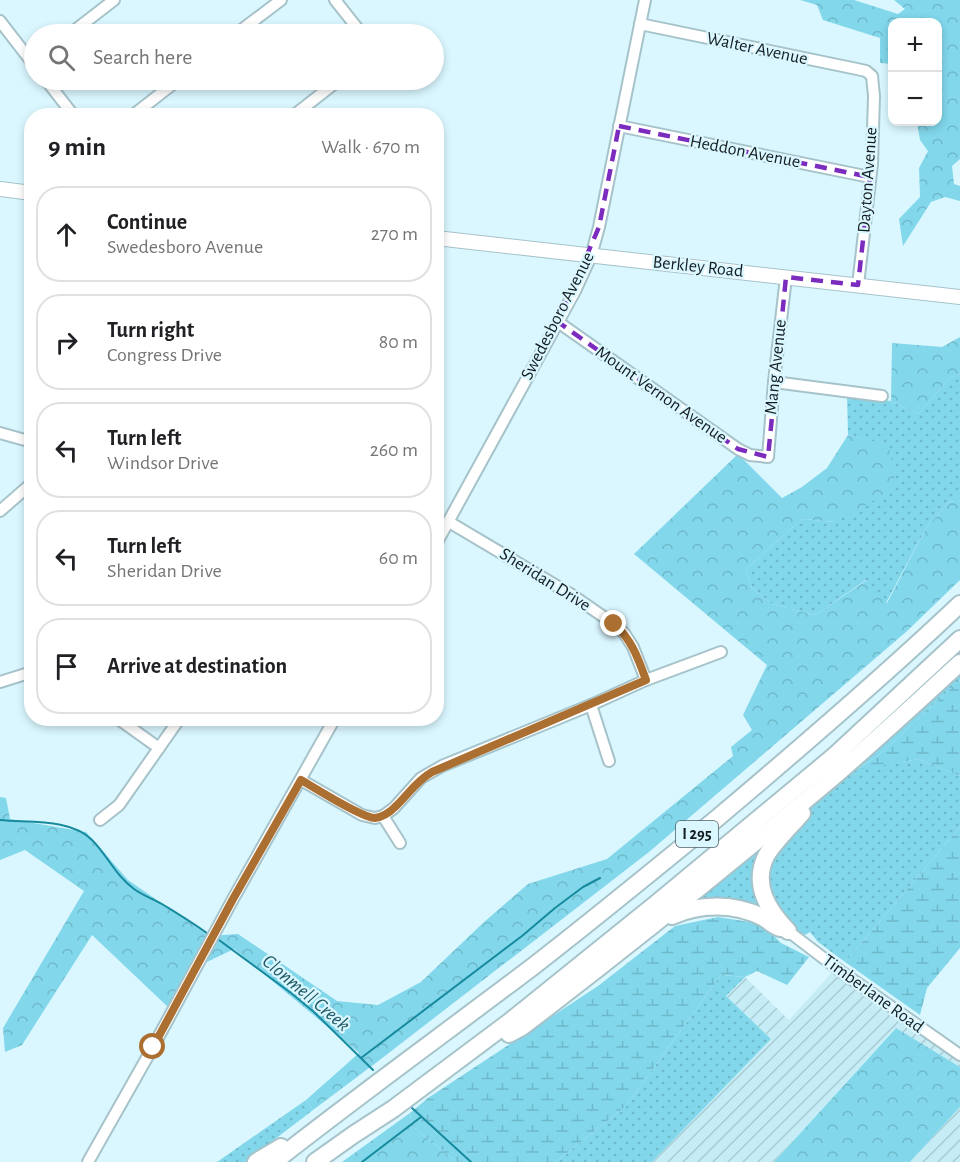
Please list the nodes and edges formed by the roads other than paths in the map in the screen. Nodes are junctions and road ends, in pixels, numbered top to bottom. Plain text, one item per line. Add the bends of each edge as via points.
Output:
1 (114, 0) edge
2 (281, 0) edge
3 (335, 0) edge
4 (645, 0) edge
5 (0, 21) edge
6 (83, 24) edge
7 (249, 24) edge
8 (354, 24) edge
9 (640, 24) junction
10 (24, 51) edge
11 (872, 76) joint
12 (54, 90) edge
13 (165, 90) edge
14 (326, 90) edge
15 (68, 108) edge
16 (142, 108) edge
17 (303, 108) edge
18 (619, 126) junction
19 (870, 177) junction
20 (0, 189) edge
21 (24, 192) edge
22 (444, 239) edge
23 (591, 256) junction
24 (786, 277) junction
25 (858, 285) junction
26 (960, 297) edge
27 (558, 322) junction
28 (774, 382) junction
29 (882, 396) dead end
30 (0, 433) edge
31 (24, 440) edge
32 (768, 457) joint
33 (24, 490) edge
34 (0, 512) edge
35 (450, 522) junction
36 (444, 531) edge
37 (960, 594) edge
38 (960, 604) edge
39 (960, 639) edge
40 (721, 652) dead end
41 (910, 652) junction
42 (960, 663) edge
43 (24, 674) edge
44 (646, 680) junction
45 (0, 682) edge
46 (591, 705) junction
47 (128, 726) edge
48 (174, 726) edge
49 (331, 726) edge
50 (159, 748) junction
51 (609, 761) dead end
52 (832, 778) junction
53 (301, 780) junction
54 (383, 816) junction
55 (100, 820) dead end
56 (400, 843) dead end
57 (654, 924) junction
58 (788, 931) junction
59 (960, 1055) edge
60 (438, 1076) junction
61 (331, 1117) junction
62 (88, 1162) edge
63 (256, 1162) edge
64 (274, 1162) edge
65 (315, 1162) edge

1 - 6 street
2 - 7 street
3 - 8 street
4 - 9 street, Swedesboro Avenue
5 - 10 street
9 - 11 street, Walter Avenue via 867,71
9 - 18 street, Swedesboro Avenue
11 - 19 street, Dayton Avenue
12 - 15 street
13 - 16 street
14 - 17 street
18 - 19 street, Heddon Avenue
18 - 23 street, Swedesboro Avenue
19 - 25 street, Dayton Avenue
20 - 21 main road
22 - 23 main road, Berkley Road
23 - 24 main road, Berkley Road
23 - 27 street, Swedesboro Avenue
24 - 25 main road, Berkley Road
24 - 28 street, Mang Avenue
25 - 26 main road, Berkley Road
27 - 32 street, Mount Vernon Avenue via 738,449
27 - 35 street, Swedesboro Avenue
28 - 29 street
28 - 32 street, Mang Avenue
30 - 31 street
33 - 34 street
35 - 36 street, Swedesboro Avenue
35 - 44 street, Sheridan Drive via 614,624 633,647
37 - 41 highway via 918,633
38 - 41 highway, I 295
39 - 60 highway, I 295 via 833,757
40 - 44 street
41 - 61 highway, I 295 via 633,887
42 - 52 highway
43 - 45 street
44 - 46 street
46 - 51 street
46 - 54 street via 437,769 421,778
47 - 50 street
48 - 50 street
49 - 53 street
50 - 55 street via 119,805
52 - 57 highway
52 - 58 highway via 767,855 762,868 764,897 775,918
53 - 54 street via 362,814
53 - 62 street
54 - 56 street
57 - 58 highway via 680,912 726,906 764,918
57 - 60 highway via 522,1027
58 - 59 street, Timberlane Road
60 - 65 highway, I 295
61 - 63 highway
61 - 64 highway, I 295

